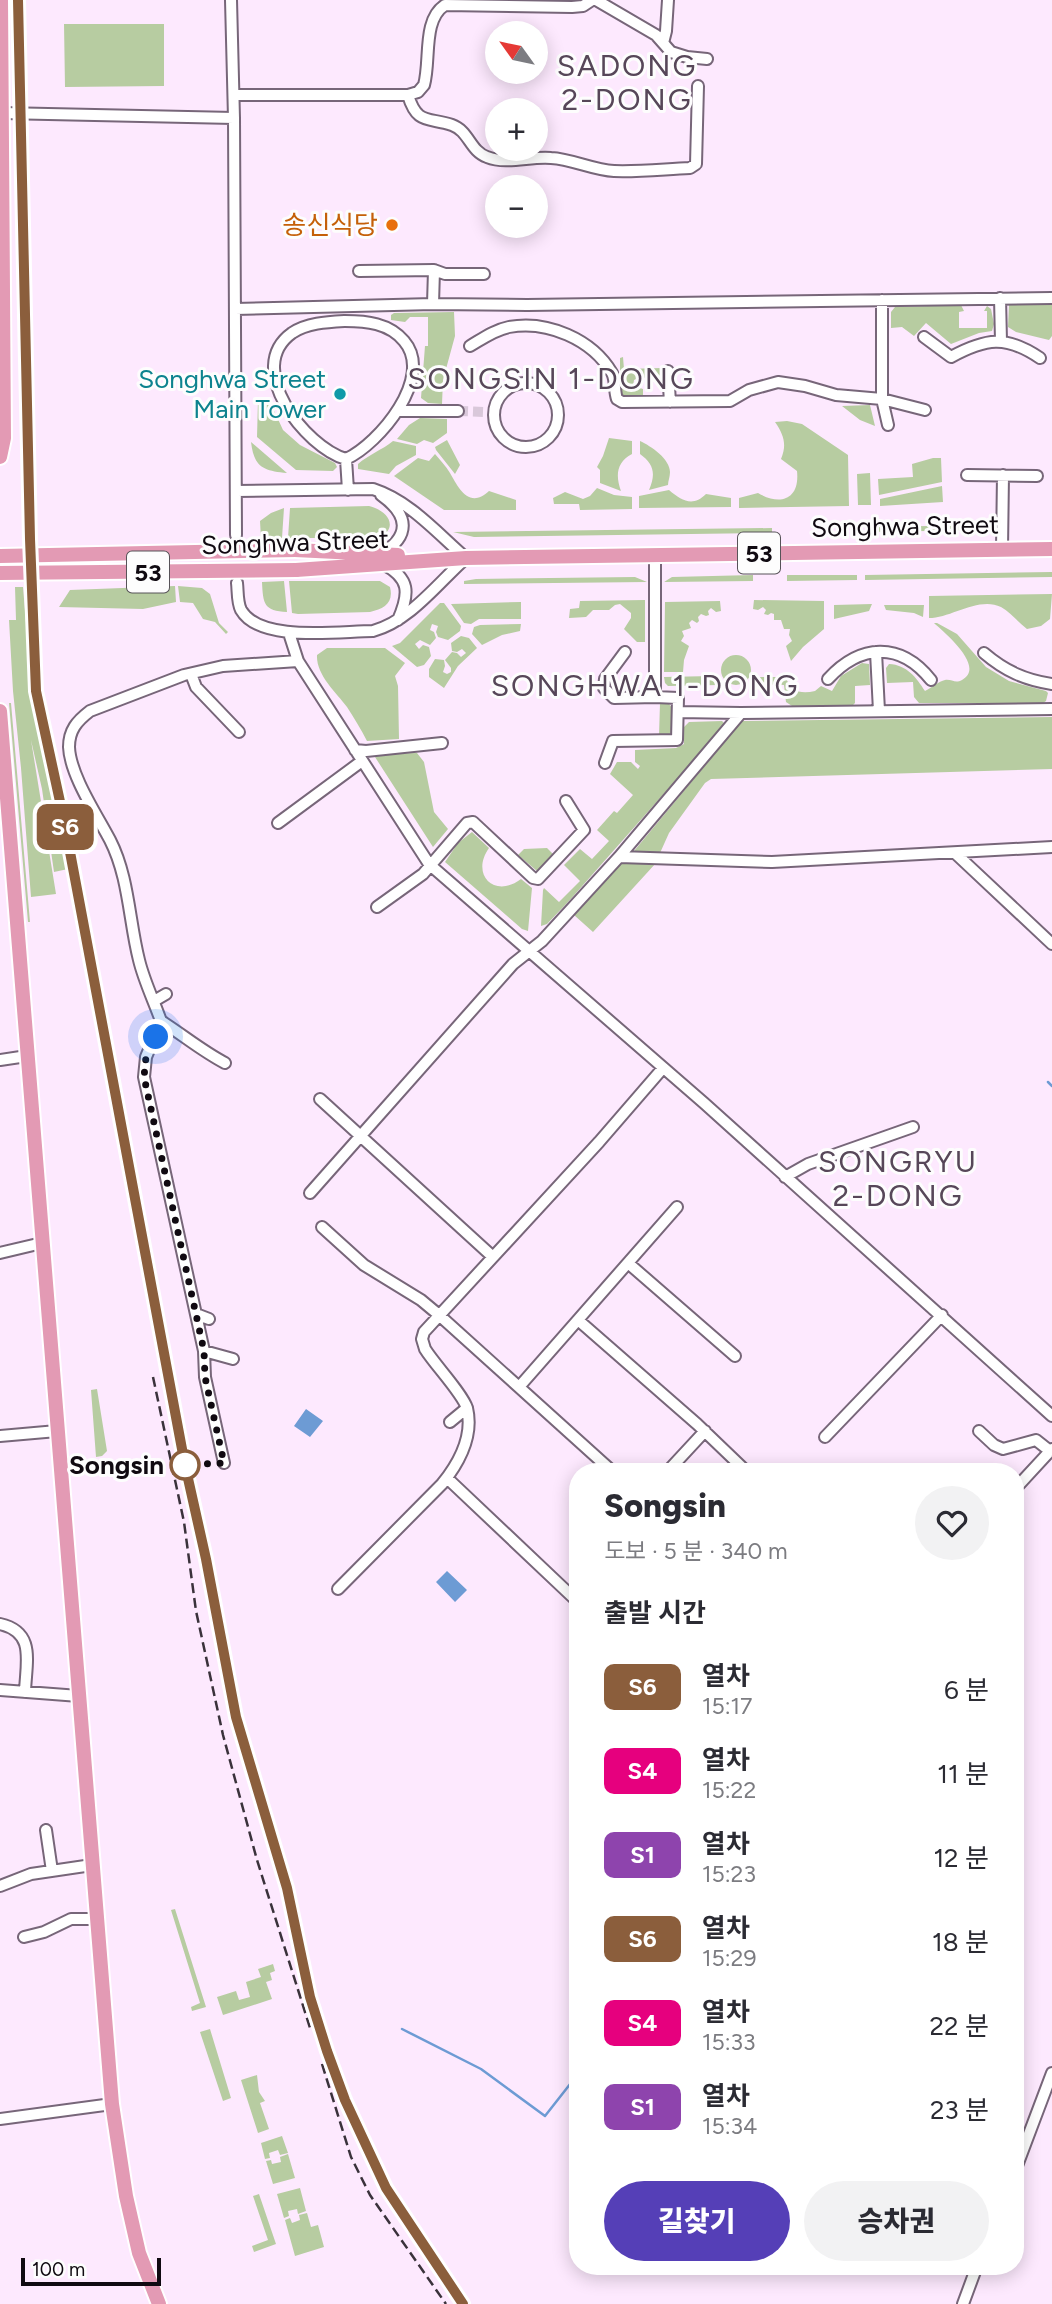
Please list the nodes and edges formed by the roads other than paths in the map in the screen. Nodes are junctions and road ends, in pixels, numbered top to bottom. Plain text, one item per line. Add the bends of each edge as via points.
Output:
1 (1, 0) edge
2 (231, 0) edge
3 (594, 0) edge
4 (668, 0) edge
5 (502, 2) edge
6 (663, 43) junction
7 (707, 59) dead end
8 (698, 86) dead end
9 (233, 94) junction
10 (408, 95) junction
11 (2, 113) edge
12 (234, 118) junction
13 (1, 160) edge
14 (434, 270) junction
15 (359, 271) dead end
16 (484, 274) dead end
17 (1000, 298) junction
18 (1052, 298) edge
19 (882, 300) junction
20 (433, 304) junction
21 (346, 305) junction
22 (527, 305) junction
23 (235, 309) junction
24 (345, 321) junction
25 (527, 325) junction
26 (924, 337) dead end
27 (1001, 341) junction
28 (470, 346) dead end
29 (1040, 358) dead end
30 (668, 371) dead end
31 (882, 399) junction
32 (670, 402) junction
33 (925, 410) dead end
34 (398, 411) junction
35 (458, 411) tunnel mouth
36 (490, 412) joint
37 (888, 425) dead end
38 (0, 457) edge
39 (346, 459) junction
40 (968, 475) dead end
41 (1003, 475) junction
42 (1037, 476) dead end
43 (373, 489) junction
44 (348, 490) junction
45 (236, 491) junction
46 (236, 535) tunnel mouth
47 (1002, 549) junction
48 (1052, 549) edge
49 (656, 555) junction
50 (0, 556) edge
51 (466, 558) junction
52 (382, 559) junction
53 (0, 573) edge
54 (237, 583) tunnel mouth
55 (397, 622) junction
56 (289, 633) junction
57 (625, 652) dead end
58 (876, 652) junction
59 (984, 653) dead end
60 (298, 661) junction
61 (191, 674) junction
62 (828, 679) dead end
63 (931, 680) dead end
64 (1052, 684) edge
65 (655, 697) junction
66 (1052, 709) edge
67 (0, 710) edge
68 (879, 711) junction
69 (678, 712) junction
70 (741, 713) junction
71 (239, 732) dead end
72 (442, 743) dead end
73 (355, 750) junction
74 (362, 761) junction
75 (605, 763) dead end
76 (566, 801) dead end
77 (278, 823) dead end
78 (1052, 847) edge
79 (955, 853) junction
80 (619, 856) junction
81 (429, 864) junction
82 (377, 907) dead end
83 (1052, 944) edge
84 (530, 951) junction
85 (166, 994) dead end
86 (154, 1001) junction
87 (161, 1021) junction
88 (27, 1056) junction
89 (0, 1060) edge
90 (225, 1063) dead end
91 (663, 1068) junction
92 (712, 1094) dead end
93 (320, 1099) dead end
94 (704, 1103) junction
95 (913, 1127) dead end
96 (360, 1136) junction
97 (785, 1177) junction
98 (310, 1193) dead end
99 (677, 1207) dead end
100 (322, 1227) dead end
101 (42, 1243) junction
102 (0, 1253) edge
103 (493, 1256) junction
104 (628, 1263) junction
105 (196, 1314) junction
106 (439, 1315) junction
107 (942, 1315) junction
108 (209, 1319) dead end
109 (578, 1320) junction
110 (204, 1351) junction
111 (735, 1356) dead end
112 (233, 1359) dead end
113 (519, 1387) junction
114 (467, 1408) junction
115 (1052, 1416) edge
116 (450, 1422) dead end
117 (705, 1431) junction
118 (979, 1431) dead end
119 (57, 1432) junction
120 (0, 1436) edge
121 (825, 1437) dead end
122 (1051, 1450) edge
123 (224, 1463) dead end
124 (603, 1463) edge
125 (675, 1463) edge
126 (738, 1463) edge
127 (447, 1478) junction
128 (1024, 1479) edge
129 (338, 1589) dead end
130 (569, 1593) edge
131 (0, 1624) edge
132 (0, 1690) edge
133 (25, 1692) junction
134 (79, 1696) junction
135 (46, 1830) dead end
136 (92, 1865) junction
137 (52, 1871) junction
138 (0, 1886) edge
139 (97, 1919) junction
140 (24, 1937) dead end
141 (1052, 2073) edge
142 (112, 2104) junction
143 (0, 2119) edge
144 (1024, 2147) edge
145 (974, 2275) edge
146 (159, 2304) edge
147 (963, 2304) edge

1 - 11 main road
2 - 9 street
3 - 5 street via 572,7
3 - 6 street
4 - 6 street
5 - 10 street via 445,5 438,10 431,23 424,85
6 - 7 street via 677,55
8 - 10 street via 695,164 690,168 626,170 552,158 497,160 484,156 453,125 420,118
9 - 10 street
9 - 12 street
11 - 12 street
11 - 13 main road
12 - 23 street
13 - 38 main road via 4,438
14 - 15 street
14 - 16 street
14 - 20 street
17 - 18 street
17 - 19 street
17 - 27 street
19 - 22 street
19 - 31 street
20 - 21 street
20 - 22 street
21 - 23 street
21 - 24 street
22 - 25 street
23 - 45 street
24 - 34 street via 382,326 406,342 413,369
24 - 39 street via 322,323 292,334 277,351 275,363 286,410 316,442
25 - 28 street via 491,333
25 - 32 street via 563,332 581,341 613,376 617,399 622,402
26 - 27 street via 951,357 986,341
27 - 29 street
30 - 32 street
31 - 32 street via 836,396 778,382 730,401
31 - 33 street
31 - 37 street
34 - 35 street
34 - 39 street via 379,436
36 - 36 street via 502,436 519,446 544,441 557,418 550,394 533,384 507,389
39 - 44 street
40 - 41 street
41 - 42 street
41 - 47 street
43 - 44 street
43 - 51 street via 404,504
43 - 52 street via 387,498 404,531
44 - 45 street
45 - 46 street
47 - 48 main road, Songhwa Street / 53
47 - 49 main road, Songhwa Street / 53
49 - 51 main road, Songhwa Street / 53
49 - 65 street
50 - 52 main road, Songhwa Street / 53, bridge via 295,550
51 - 52 main road, Songhwa Street / 53
51 - 55 street
52 - 53 main road, Songhwa Street / 53, bridge via 296,570
52 - 55 street via 405,585
54 - 56 street via 240,608 253,623
55 - 56 street via 373,631
56 - 60 street
57 - 65 street via 604,679 604,688 614,698
58 - 62 street via 841,665
58 - 63 street via 906,658
58 - 68 street
59 - 64 street via 1016,675
60 - 61 street via 223,666
60 - 73 street
61 - 71 street via 196,687
61 - 86 street via 90,712 70,735 75,770 121,868 139,961
65 - 69 street via 678,698
66 - 68 street
67 - 88 main road
68 - 70 street
69 - 70 street
69 - 75 street via 677,740 613,741
70 - 80 street
72 - 73 street
73 - 74 street
74 - 77 street
74 - 81 street
76 - 81 street via 584,830 538,879 473,822
78 - 79 street
79 - 80 street via 772,862
79 - 83 street
80 - 84 street
81 - 82 street via 423,874
81 - 84 street
84 - 91 street
84 - 96 street via 513,964
85 - 86 street
86 - 87 street
87 - 90 street
87 - 105 street via 146,1057 144,1077
88 - 89 street
88 - 101 main road
91 - 94 street
91 - 103 street
92 - 94 street
93 - 96 street
94 - 97 street
95 - 97 street via 808,1164
96 - 98 street
96 - 103 street
97 - 107 street
99 - 104 street
100 - 106 street via 364,1265
101 - 102 street
101 - 119 main road
103 - 106 street
104 - 109 street
104 - 111 street
105 - 108 street
105 - 110 street
106 - 113 street
106 - 114 street via 424,1332 425,1349
107 - 115 street
107 - 121 street
109 - 113 street
109 - 117 street
110 - 112 street
110 - 123 street via 205,1377
113 - 124 street
114 - 116 street
114 - 127 street via 465,1447
117 - 125 street
117 - 126 street
118 - 122 street via 1003,1449 1037,1440
119 - 120 street
119 - 134 main road
122 - 128 street
127 - 129 street
127 - 130 street
131 - 133 street via 20,1632 25,1640
132 - 133 street
133 - 134 street
134 - 136 main road
135 - 137 street
136 - 137 street
136 - 139 main road
137 - 138 street
139 - 140 street via 72,1919
139 - 142 main road
141 - 144 street
142 - 143 street
142 - 146 main road via 139,2253
145 - 147 street

